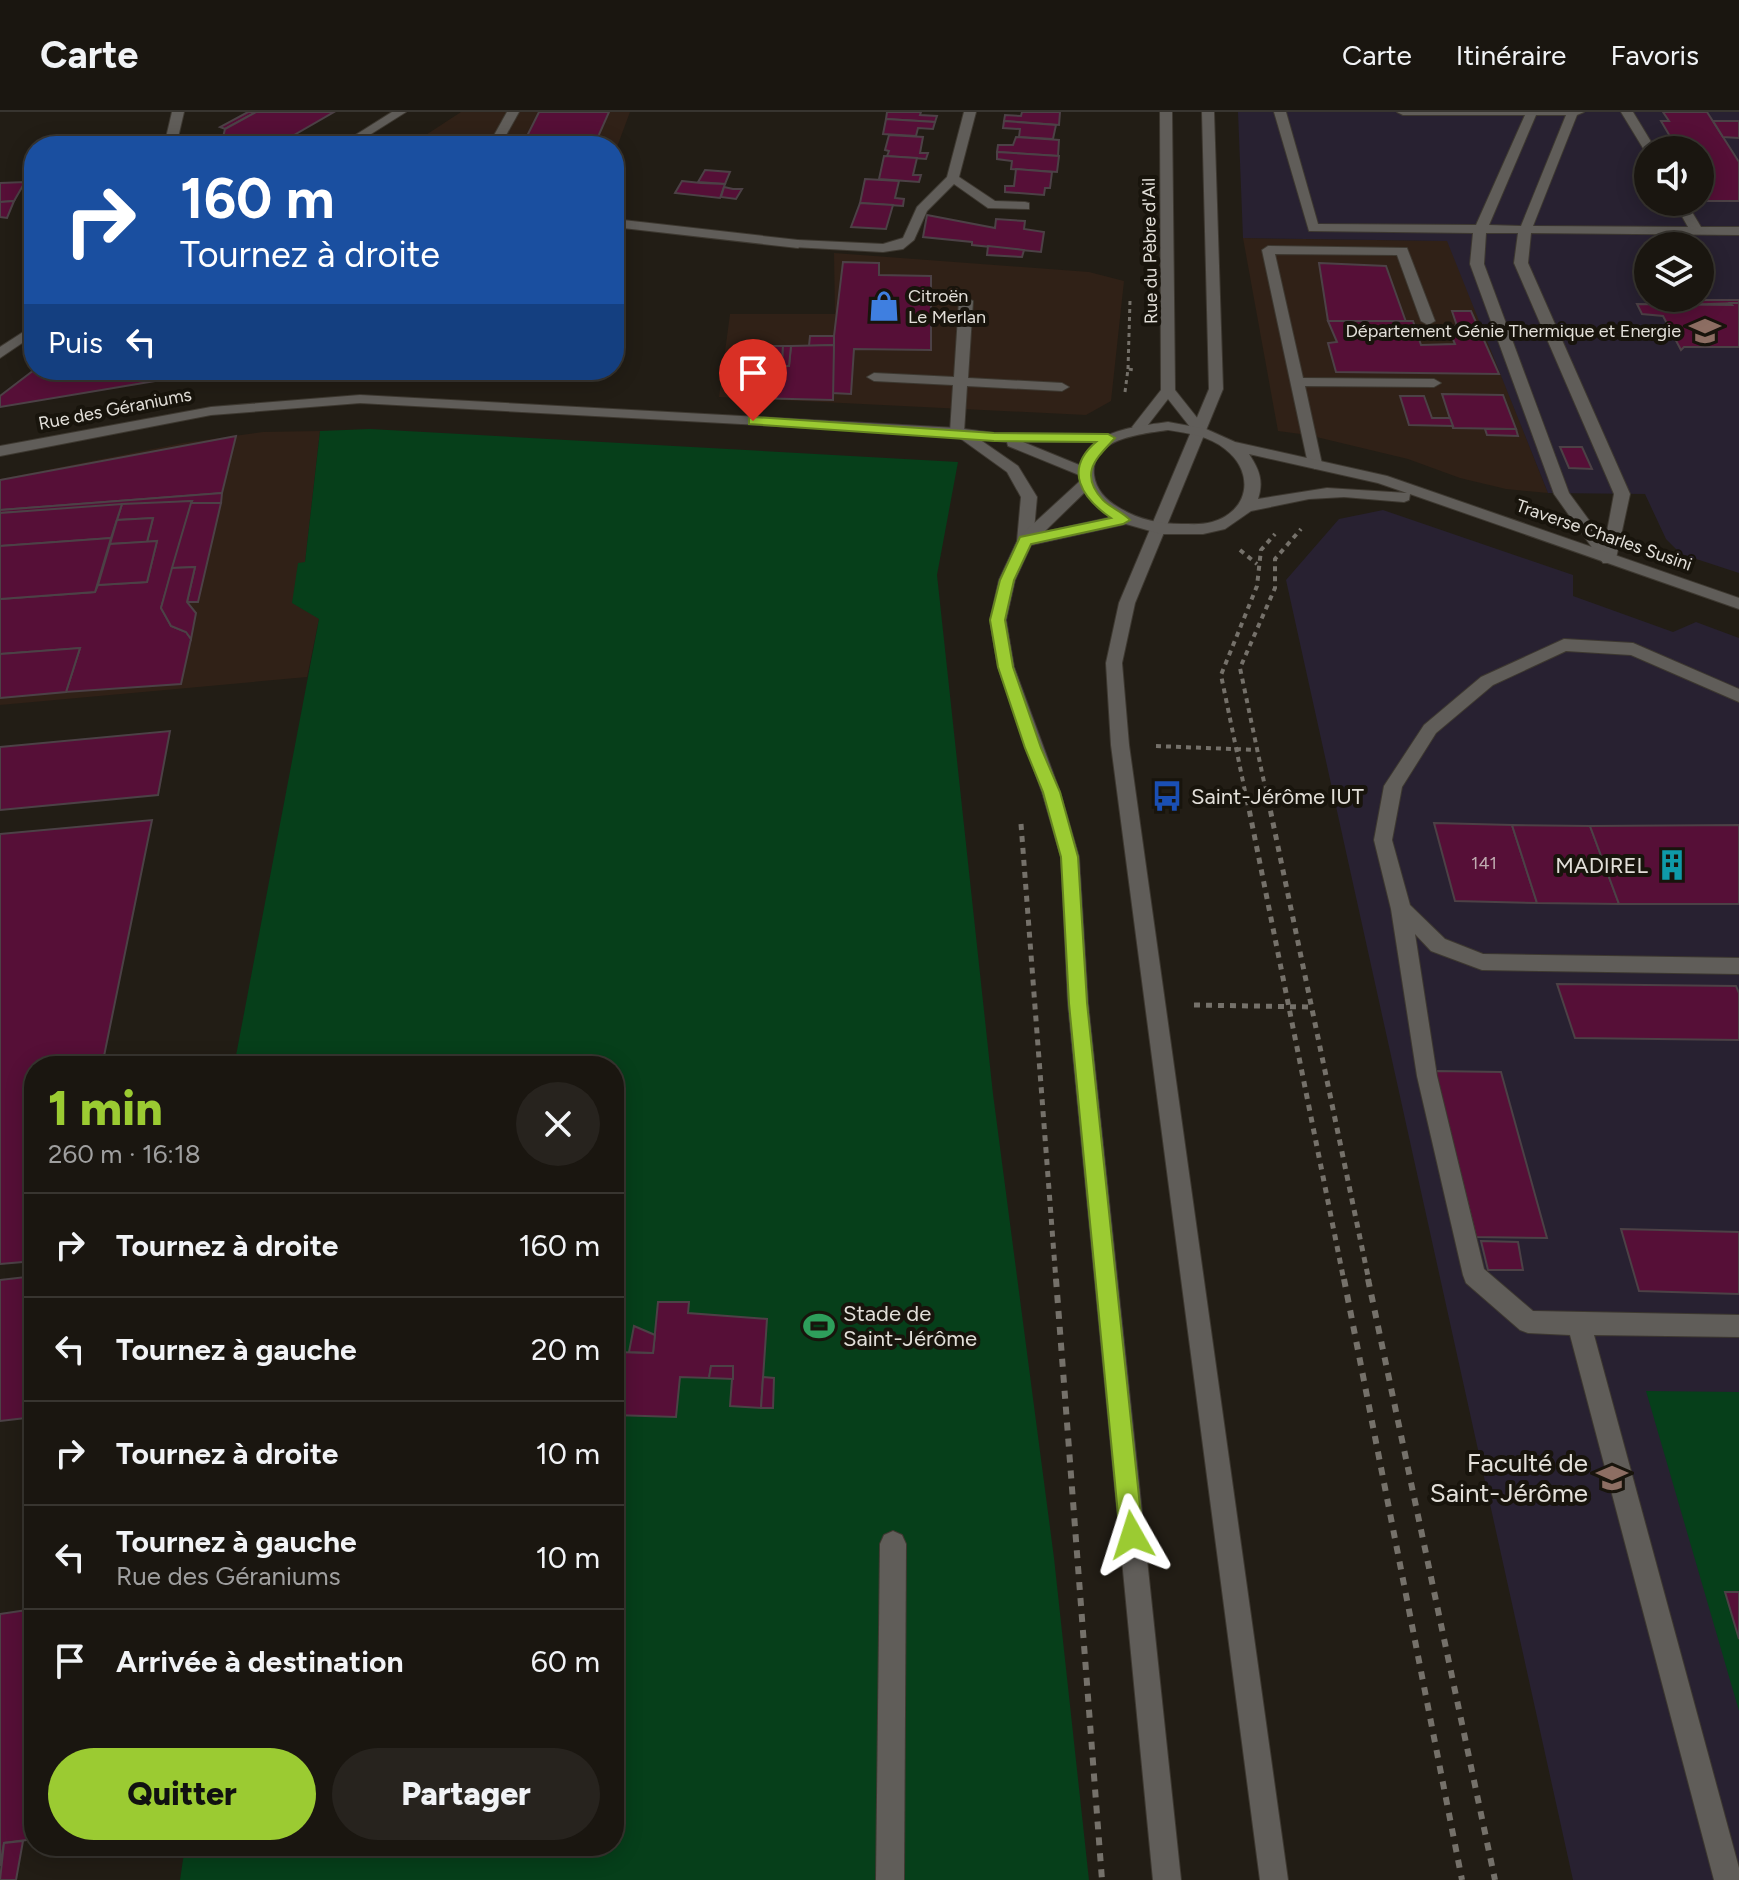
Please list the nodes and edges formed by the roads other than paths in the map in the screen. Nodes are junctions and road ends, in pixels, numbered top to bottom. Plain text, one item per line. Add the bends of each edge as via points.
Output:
1 (178, 112) edge
2 (400, 112) edge
3 (513, 112) edge
4 (970, 112) edge
5 (1166, 112) edge
6 (1208, 112) edge
7 (1280, 112) edge
8 (1403, 112) edge
9 (1627, 112) edge
10 (1575, 113) edge
11 (1531, 114) junction
12 (172, 136) edge
13 (360, 136) edge
14 (500, 136) edge
15 (1642, 136) edge
16 (953, 178) junction
17 (1025, 206) dead end
18 (1688, 216) edge
19 (624, 224) edge
20 (1480, 231) junction
21 (1525, 231) junction
22 (1697, 231) junction
23 (1739, 231) edge
24 (966, 301) dead end
25 (1428, 321) dead end
26 (24, 336) edge
27 (0, 354) edge
28 (874, 377) dead end
29 (961, 382) junction
30 (1298, 382) junction
31 (1434, 383) dead end
32 (1062, 387) dead end
33 (1168, 390) junction
34 (1139, 427) junction
35 (1199, 429) junction
36 (957, 432) junction
37 (994, 437) junction
38 (1108, 438) junction
39 (1232, 446) junction
40 (0, 451) edge
41 (1315, 464) junction
42 (1085, 478) junction
43 (1456, 503) junction
44 (1250, 506) junction
45 (1123, 520) junction
46 (1155, 530) junction
47 (1025, 541) junction
48 (1609, 559) junction
49 (1739, 604) edge
50 (1739, 696) edge
51 (1401, 909) junction
52 (1739, 966) edge
53 (1579, 1324) junction
54 (1739, 1326) edge
55 (893, 1544) dead end
56 (890, 1880) edge
57 (1167, 1880) edge
58 (1274, 1880) edge
59 (1728, 1880) edge

1 - 12 street
2 - 13 street
3 - 14 street
4 - 16 street
5 - 33 street, Rue du Pèbre d'Ail
6 - 35 street via 1216,389
7 - 20 street via 1313,228
8 - 11 street
9 - 15 street
10 - 11 street
10 - 21 street
11 - 20 street
16 - 17 street via 992,205
16 - 19 street via 921,210 908,240 898,246 798,244
18 - 22 street
20 - 21 street
20 - 48 street via 1477,264 1562,494
21 - 22 street
21 - 48 street via 1521,263 1622,494
22 - 23 street
24 - 29 street
25 - 30 street via 1402,251 1268,250
26 - 27 street
28 - 29 street
29 - 32 street
29 - 36 street
30 - 31 street
30 - 41 street
33 - 34 street
33 - 35 street
34 - 35 street
34 - 38 street
35 - 39 street
35 - 46 street
36 - 37 street, Rue des Géraniums
36 - 40 street, Rue des Géraniums via 360,399 211,411
36 - 47 street via 1013,469 1029,497
37 - 38 street, Rue des Géraniums
37 - 42 street, Rue des Géraniums via 1036,450
38 - 42 street via 1091,453
39 - 41 street, Traverse Charles Susini
39 - 44 street via 1253,470
41 - 43 street, Traverse Charles Susini
42 - 45 street via 1099,503
42 - 47 street
43 - 44 street, Traverse Charles Susini via 1361,491 1302,493
43 - 48 street, Traverse Charles Susini
44 - 46 street, Traverse Charles Susini via 1213,528
45 - 46 street, Traverse Charles Susini
45 - 47 street
46 - 58 street via 1127,603 1114,663 1120,745
47 - 57 street via 1007,580 998,620 1006,667 1070,857 1078,1003
48 - 49 street, Traverse Charles Susini
50 - 51 street via 1633,649 1564,645 1487,681 1430,729 1393,786 1383,840
51 - 52 street via 1438,945 1482,962
51 - 53 street via 1427,1076 1474,1275 1528,1322
53 - 54 street
53 - 59 street
55 - 56 street

